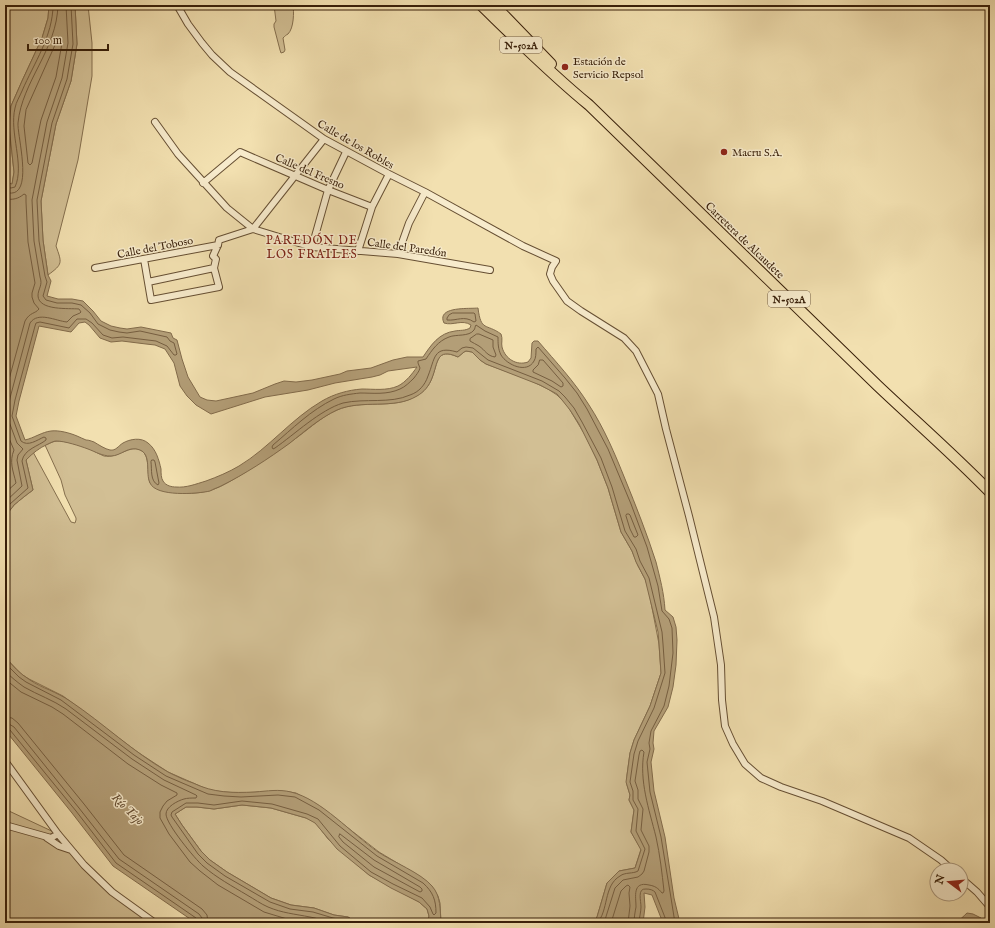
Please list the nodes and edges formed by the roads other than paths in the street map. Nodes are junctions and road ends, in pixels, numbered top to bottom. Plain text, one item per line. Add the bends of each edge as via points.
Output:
1 (177, 5) edge
2 (481, 5) edge
3 (494, 5) edge
4 (588, 105) junction
5 (155, 122) dead end
6 (324, 139) junction
7 (346, 152) junction
8 (389, 174) junction
9 (295, 176) junction
10 (204, 183) junction
11 (328, 190) junction
12 (425, 192) junction
13 (372, 207) junction
14 (253, 229) junction
15 (218, 245) junction
16 (312, 247) junction
17 (358, 250) junction
18 (398, 254) junction
19 (144, 259) junction
20 (95, 268) dead end
21 (214, 268) junction
22 (490, 270) dead end
23 (148, 282) junction
24 (990, 492) edge
25 (5, 761) edge
26 (5, 825) edge
27 (58, 834) junction
28 (44, 836) junction
29 (71, 850) junction
30 (943, 862) edge
31 (969, 885) edge
32 (990, 907) edge
33 (155, 923) edge

1 - 6 street, Calle de los Robles via 202,43 230,72
2 - 4 main road, Carretera de Alcaudete / N-502A via 543,66
3 - 4 main road, Carretera de Alcaudete / N-502A
4 - 24 main road, Carretera de Alcaudete / N-502A
5 - 10 street, Calle del Paredón via 178,154
6 - 7 street, Calle de los Robles
6 - 9 street
7 - 8 street, Calle de los Robles
7 - 11 street
8 - 12 street, Calle de los Robles
8 - 13 street
9 - 10 street, Calle del Fresno via 240,152
9 - 11 street, Calle del Fresno
9 - 14 street
10 - 14 street, Calle del Paredón via 227,208
11 - 13 street, Calle del Fresno
11 - 16 street
12 - 18 street via 408,223
12 - 30 street, Calle de los Robles via 523,246 556,261 550,274 567,301 624,338 636,351 658,394 714,617 726,726 732,744 745,764 761,778 774,784 822,801 909,838
13 - 17 street
14 - 15 street via 219,240
14 - 16 street, Calle del Paredón
15 - 19 street, Calle del Toboso
15 - 21 street via 213,256 216,259
16 - 17 street, Calle del Paredón
17 - 18 street, Calle del Paredón
18 - 22 street, Calle del Paredón
19 - 20 street, Calle del Toboso
19 - 23 street
21 - 23 street
21 - 23 street via 219,287 151,300
25 - 27 street
26 - 28 street
27 - 28 street via 51,838
27 - 29 street
28 - 29 street
29 - 33 street via 112,892
31 - 32 street

